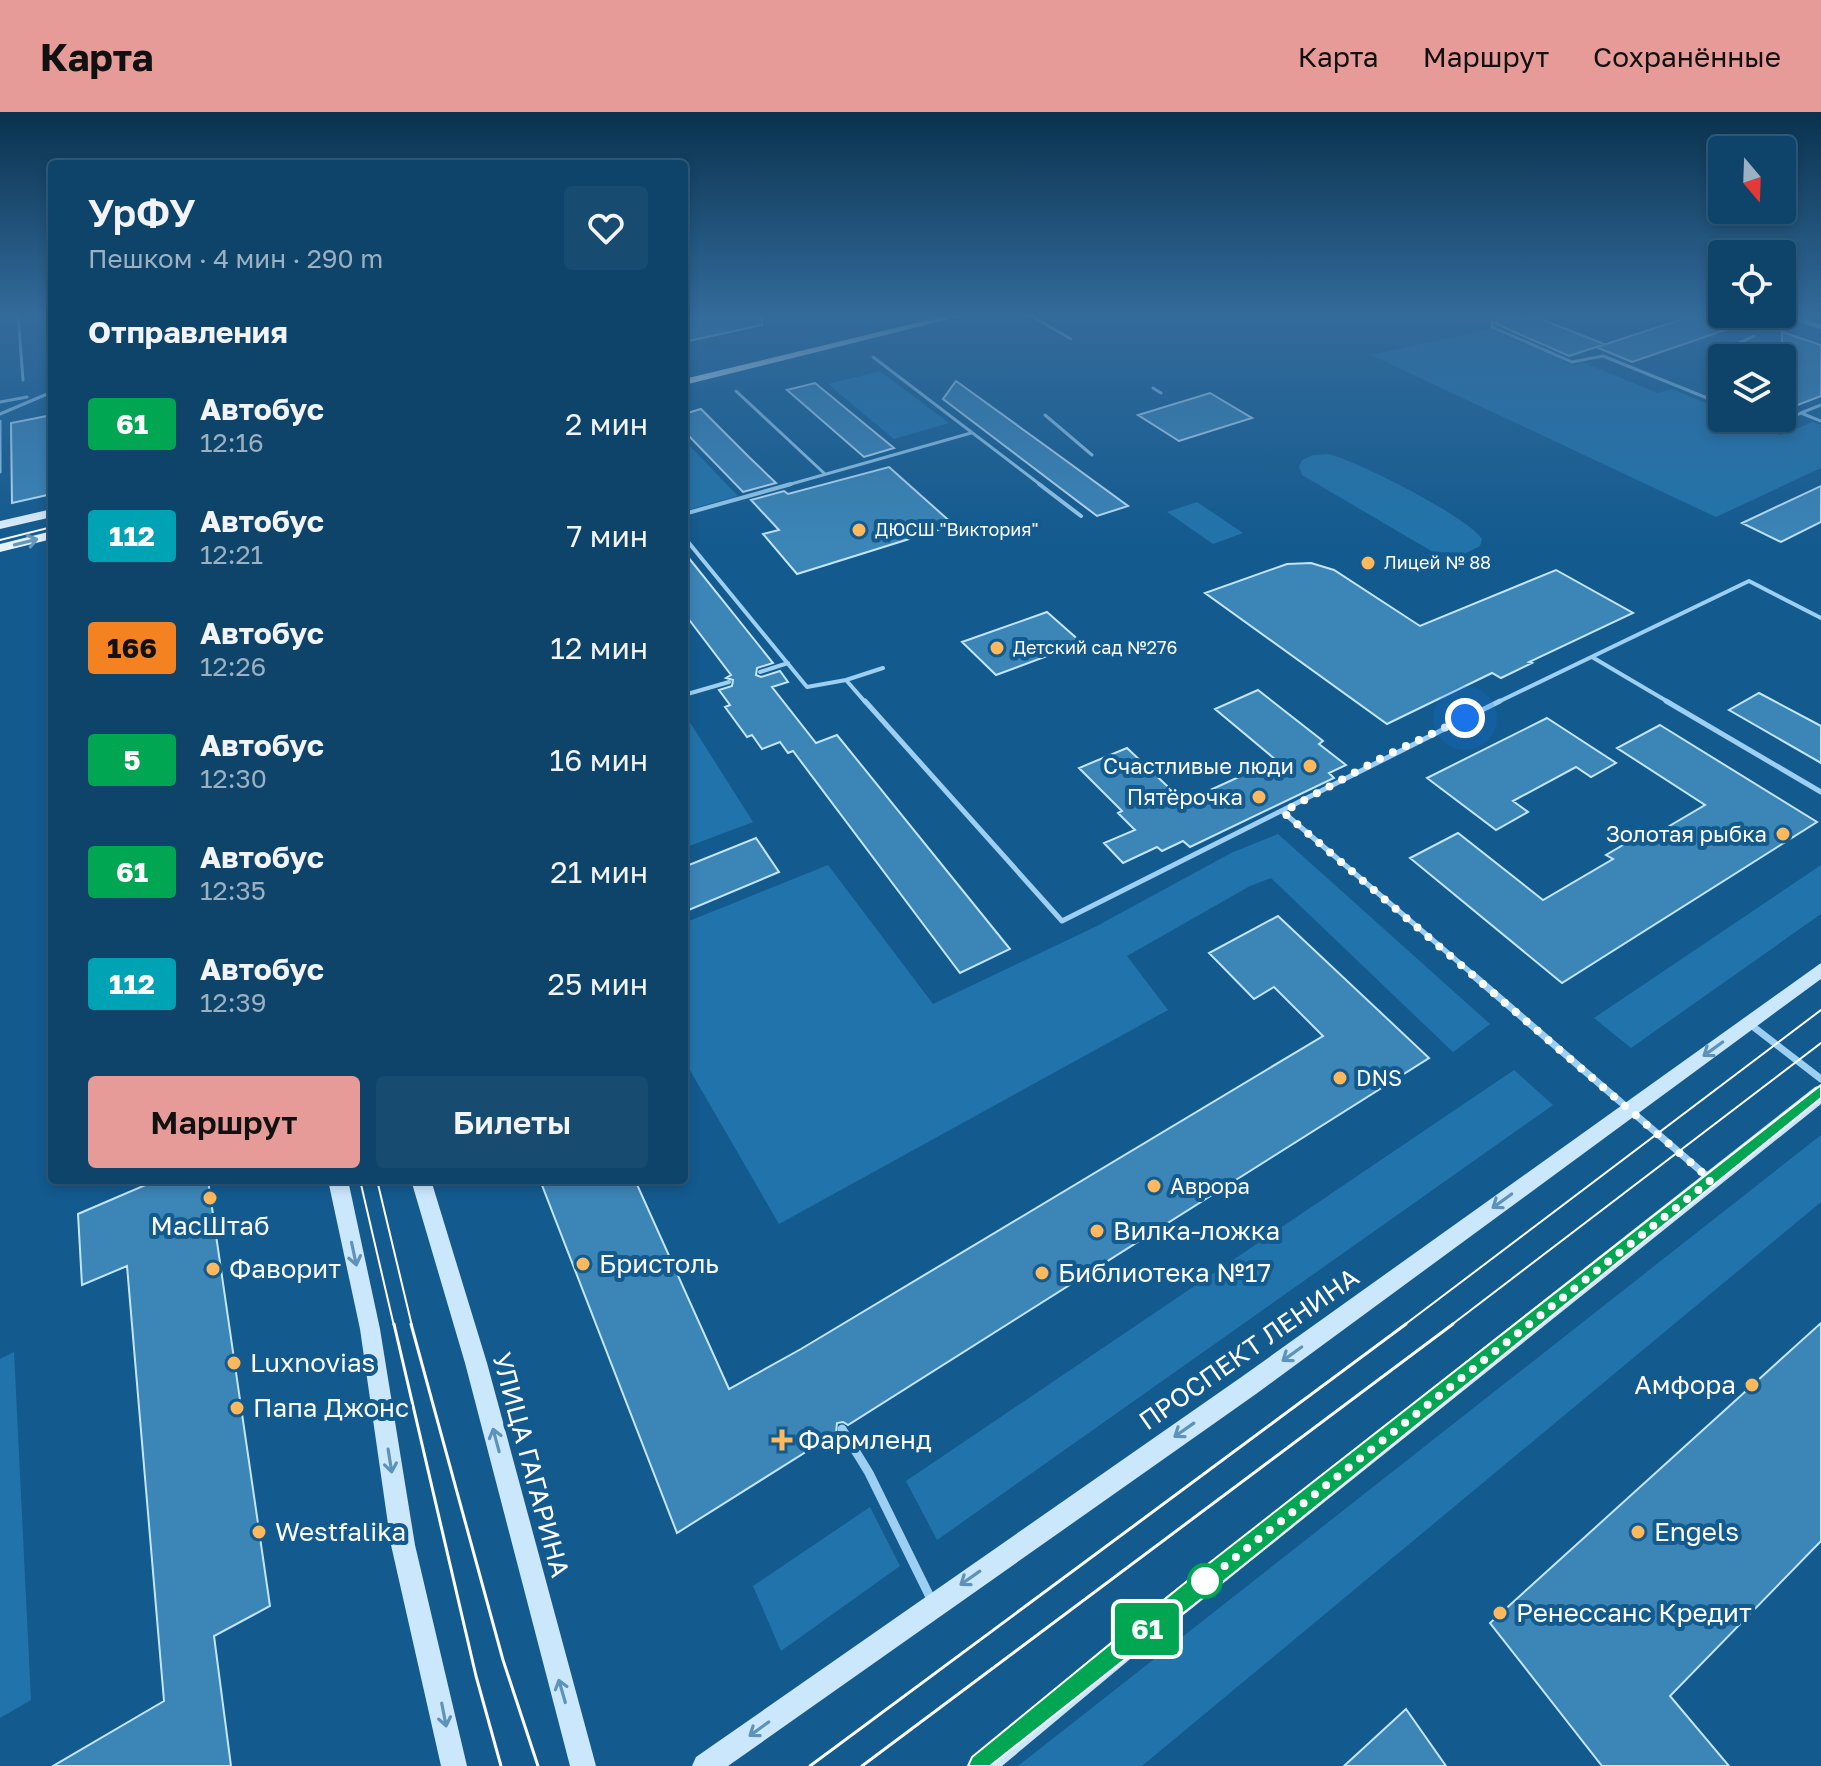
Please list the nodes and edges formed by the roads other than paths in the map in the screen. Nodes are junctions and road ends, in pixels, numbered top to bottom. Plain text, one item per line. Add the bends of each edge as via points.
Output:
1 (736, 391) dead end
2 (917, 391) edge
3 (1158, 391) edge
4 (48, 393) edge
5 (1161, 393) dead end
6 (27, 397) junction
7 (0, 402) edge
8 (1821, 405) edge
9 (1801, 413) junction
10 (0, 414) edge
11 (1045, 415) dead end
12 (1796, 415) edge
13 (0, 421) edge
14 (1821, 421) edge
15 (971, 433) junction
16 (1092, 455) dead end
17 (0, 472) edge
18 (825, 474) junction
19 (688, 513) edge
20 (48, 514) edge
21 (1081, 516) dead end
22 (0, 525) edge
23 (48, 536) edge
24 (688, 542) edge
25 (0, 548) edge
26 (1821, 618) edge
27 (1592, 657) junction
28 (788, 663) junction
29 (883, 668) dead end
30 (760, 672) dead end
31 (846, 680) junction
32 (729, 682) dead end
33 (688, 694) edge
34 (1821, 792) edge
35 (1283, 812) junction
36 (1821, 970) edge
37 (1748, 1023) junction
38 (1821, 1079) edge
39 (1821, 1093) edge
40 (1629, 1109) junction
41 (1711, 1180) junction
42 (339, 1184) edge
43 (422, 1184) edge
44 (842, 1429) dead end
45 (934, 1604) junction
46 (454, 1766) edge
47 (583, 1766) edge
48 (705, 1766) edge
49 (981, 1766) edge

1 - 18 lane
2 - 15 lane
3 - 5 lane
4 - 6 lane
6 - 7 lane
6 - 10 lane
8 - 9 lane
9 - 12 lane
9 - 14 lane
11 - 16 lane
13 - 17 lane
15 - 18 lane
15 - 21 lane
18 - 19 lane
20 - 22 main road
25 -> 23 main road
24 - 28 lane
26 - 27 lane via 1749,581
27 - 34 lane
27 - 35 lane via 1383,757
28 - 30 lane
28 - 31 lane via 807,687
29 - 31 lane
31 - 35 lane via 1062,921
32 - 33 lane
35 - 40 lane
36 - 37 main road, ПРОСПЕКТ ЛЕНИНА
37 - 38 lane
37 -> 40 main road, ПРОСПЕКТ ЛЕНИНА
39 - 41 main road
40 - 41 lane
40 -> 45 main road, ПРОСПЕКТ ЛЕНИНА via 1248,1386
41 - 49 main road
42 -> 46 main road via 370,1329 403,1545
47 -> 43 main road, УЛИЦА ГАГАРИНА via 476,1363
44 - 45 lane
45 -> 48 main road, ПРОСПЕКТ ЛЕНИНА

